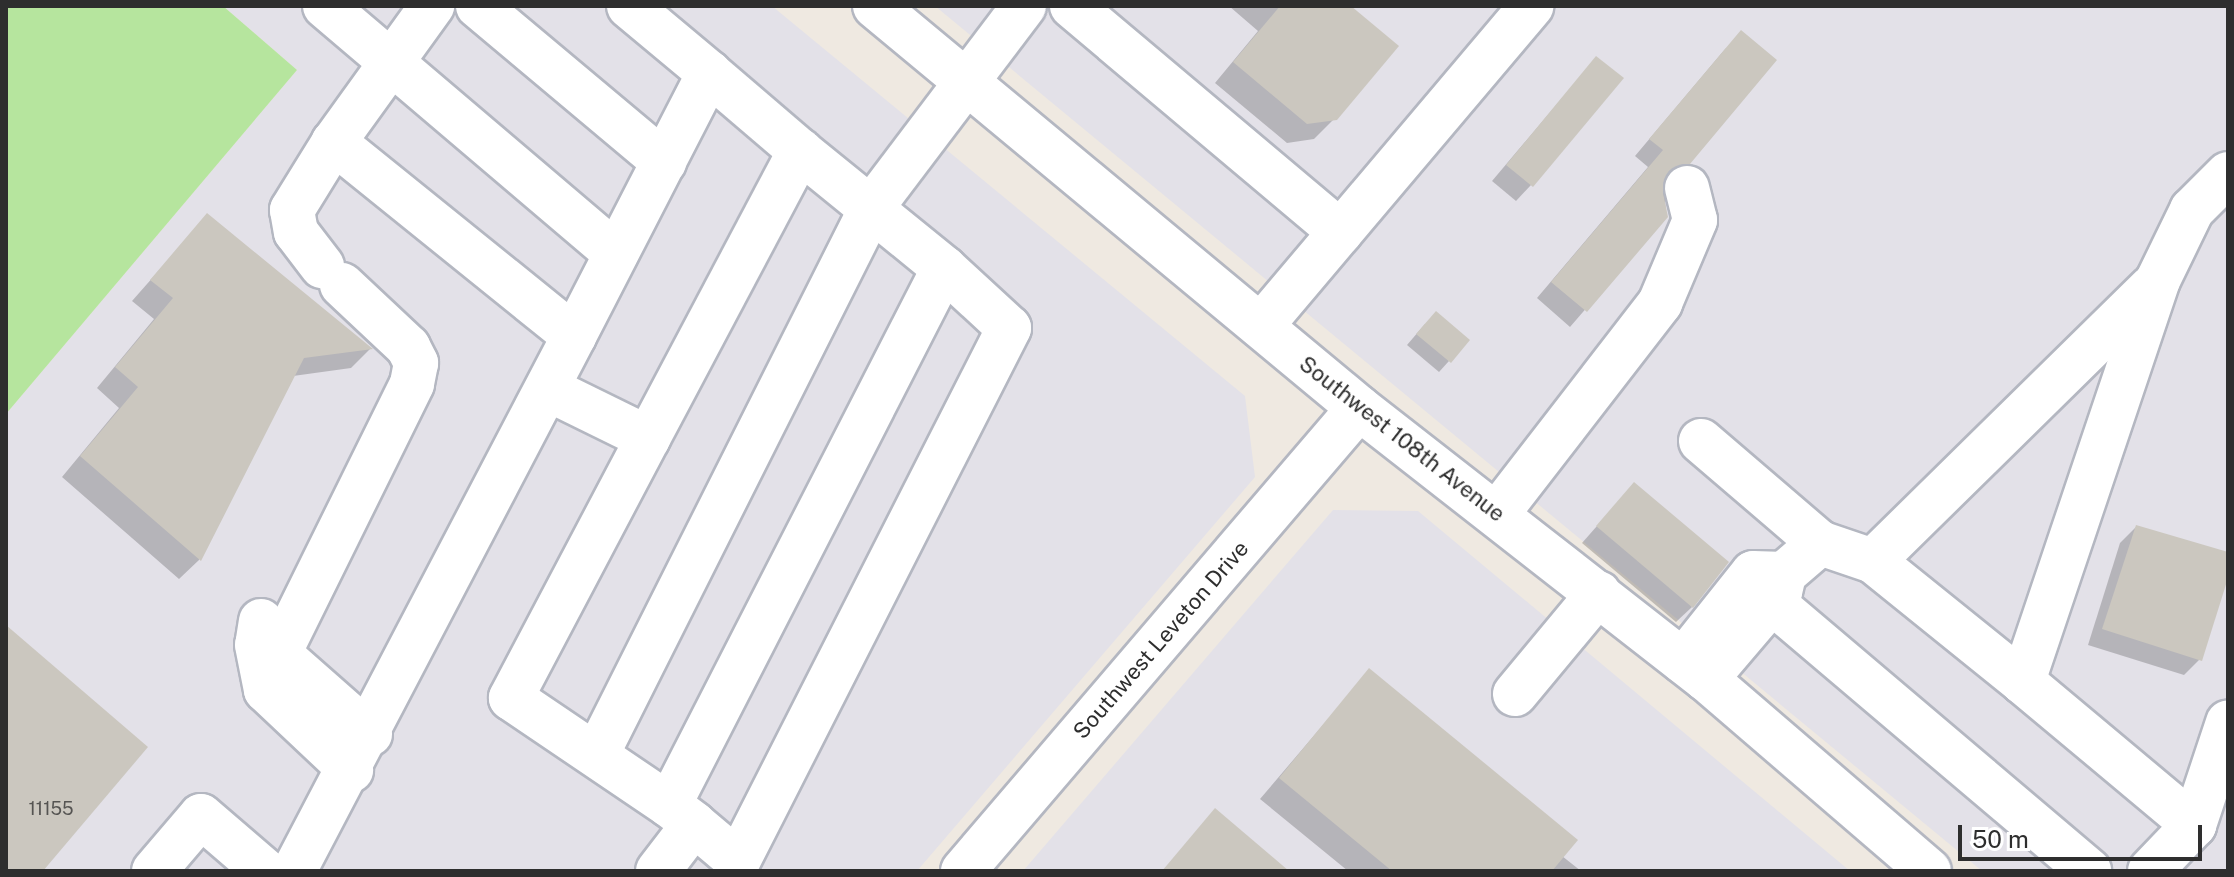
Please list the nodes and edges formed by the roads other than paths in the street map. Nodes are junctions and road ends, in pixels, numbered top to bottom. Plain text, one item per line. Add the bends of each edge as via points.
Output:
1 (325, 6) edge
2 (432, 6) edge
3 (478, 6) edge
4 (629, 6) edge
5 (875, 6) edge
6 (1024, 6) edge
7 (1072, 6) edge
8 (1531, 6) edge
9 (391, 62) junction
10 (709, 73) junction
11 (963, 78) junction
12 (334, 142) junction
13 (800, 151) junction
14 (664, 162) junction
15 (2228, 174) edge
16 (1687, 188) dead end
17 (872, 207) junction
18 (1340, 232) junction
19 (616, 254) junction
20 (944, 268) junction
21 (2158, 280) junction
22 (1261, 326) junction
23 (574, 336) junction
24 (550, 390) junction
25 (1359, 408) junction
26 (648, 438) junction
27 (1701, 441) dead end
28 (1497, 514) junction
29 (1820, 543) junction
30 (1873, 561) junction
31 (1778, 588) junction
32 (1599, 593) junction
33 (1694, 670) junction
34 (2023, 682) junction
35 (1515, 694) dead end
36 (2228, 723) edge
37 (360, 752) junction
38 (598, 752) junction
39 (682, 815) junction
40 (2194, 825) junction
41 (154, 871) edge
42 (265, 871) edge
43 (294, 871) edge
44 (658, 871) edge
45 (963, 871) edge
46 (1929, 871) edge
47 (2089, 871) edge
48 (2150, 871) edge

1 - 9 street
2 - 9 street
3 - 14 street
4 - 10 street
5 - 11 street, Southwest 108th Avenue
6 - 11 street
7 - 18 street
8 - 18 street
9 - 12 street
9 - 19 street
10 - 13 street
10 - 14 street
11 - 17 street
11 - 22 street, Southwest 108th Avenue
12 - 23 street
12 - 37 street via 292,210 296,232 332,276 394,333 388,367 258,628 266,690
13 - 17 street
13 - 26 street
14 - 19 street
15 - 21 street via 2192,210
16 - 28 street via 1695,220 1660,303
17 - 20 street
17 - 38 street
18 - 22 street
19 - 23 street
20 - 39 street
20 - 39 street via 1009,328 738,861
21 - 30 street
21 - 34 street
22 - 25 street, Southwest 108th Avenue
23 - 24 street
24 - 26 street
24 - 37 street
25 - 28 street, Southwest 108th Avenue
25 - 45 street, Southwest Leveton Drive
26 - 38 street via 511,698
27 - 29 street
28 - 32 street, Southwest 108th Avenue
29 - 30 street
29 - 31 street
30 - 34 street
31 - 33 street via 1753,573
31 - 47 street
32 - 33 street, Southwest 108th Avenue
32 - 35 street
33 - 46 street, Southwest 108th Avenue
34 - 40 street
36 - 40 street
37 - 43 street
38 - 39 street
39 - 44 street
40 - 48 street
41 - 42 street via 201,816

